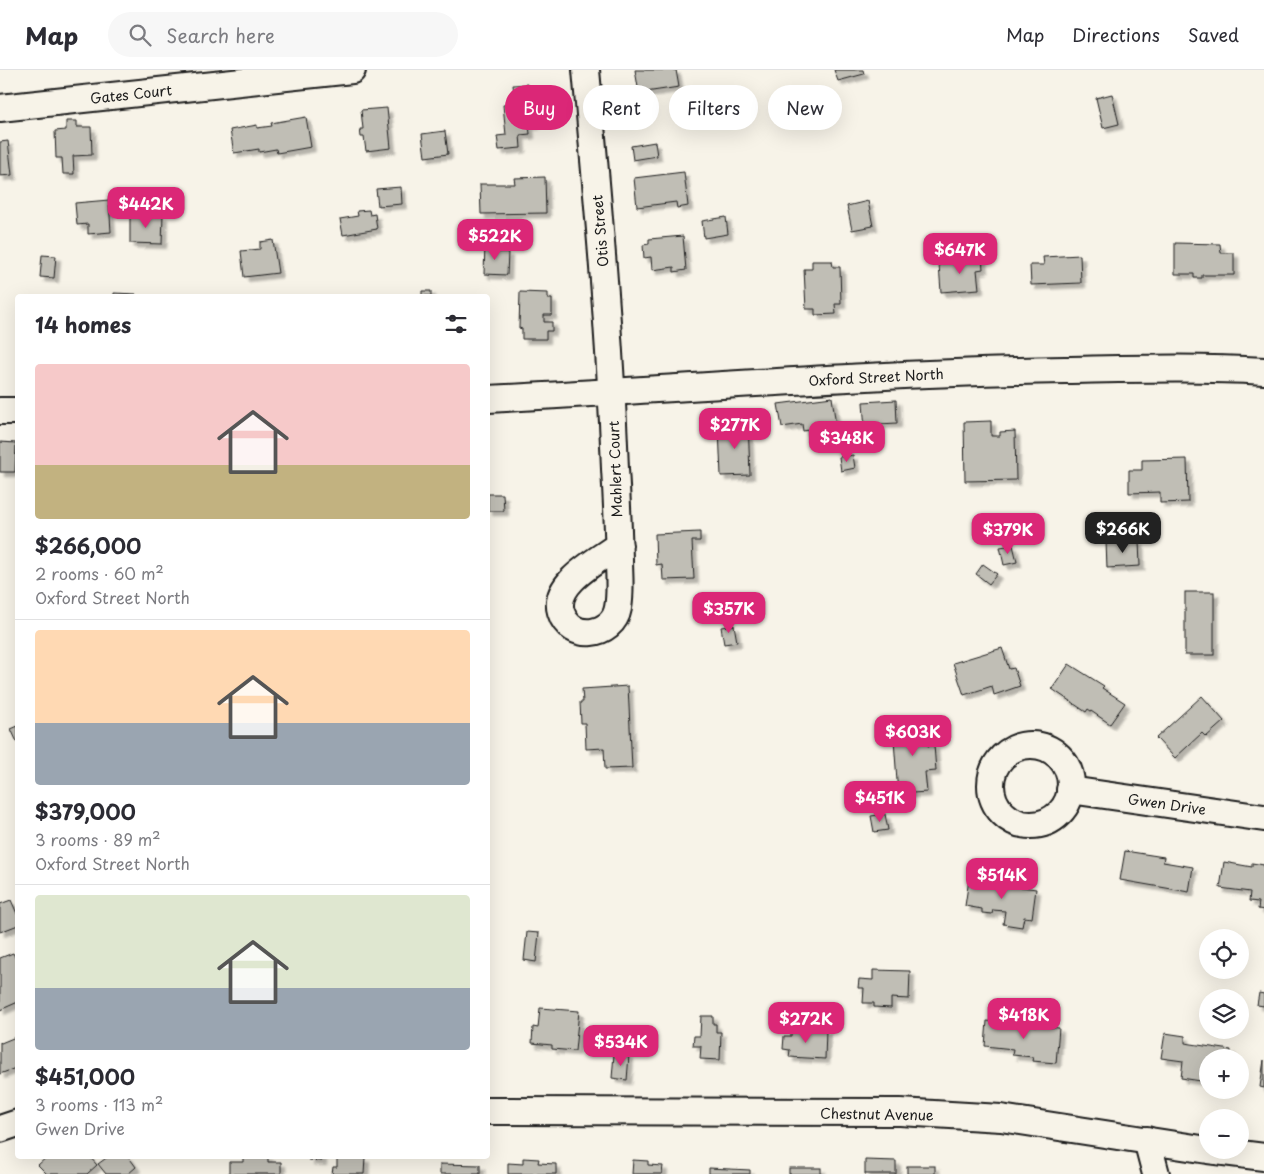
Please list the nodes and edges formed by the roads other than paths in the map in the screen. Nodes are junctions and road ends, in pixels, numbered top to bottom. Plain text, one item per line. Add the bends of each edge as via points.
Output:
1 (352, 70) edge
2 (586, 70) edge
3 (0, 108) edge
4 (1264, 372) edge
5 (612, 393) junction
6 (490, 399) edge
7 (0, 411) edge
8 (15, 411) edge
9 (618, 546) dead end
10 (1070, 790) dead end
11 (1264, 818) edge
12 (490, 1111) edge
13 (15, 1124) edge
14 (0, 1129) edge
15 (1147, 1140) junction
16 (1264, 1157) edge
17 (1156, 1174) edge

1 - 3 street, Gates Court
2 - 5 street, Otis Street
4 - 5 street, Oxford Street North via 1125,369 974,372
5 - 6 street, Oxford Street North
5 - 9 street, Mahlert Court
7 - 8 street
10 - 11 street, Gwen Drive
12 - 15 street, Chestnut Avenue via 900,1112 1001,1118
13 - 14 street
15 - 16 street, Chestnut Avenue
15 - 17 street

